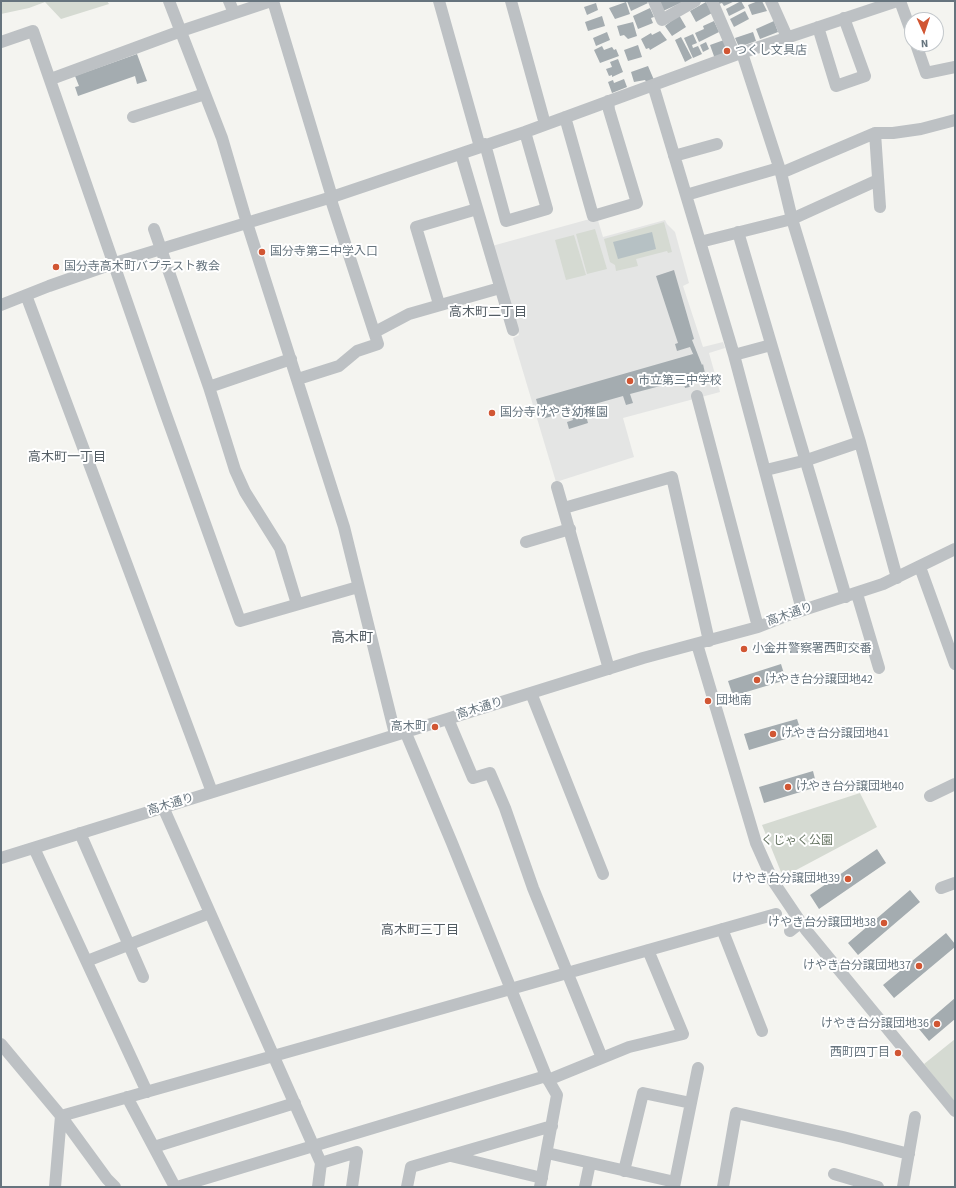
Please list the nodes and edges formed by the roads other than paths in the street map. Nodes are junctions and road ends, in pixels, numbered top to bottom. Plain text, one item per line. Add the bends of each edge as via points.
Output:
1 (169, 1) edge
2 (229, 1) edge
3 (272, 1) edge
4 (439, 1) edge
5 (512, 1) edge
6 (654, 1) edge
7 (695, 1) edge
8 (712, 1) edge
9 (771, 1) edge
10 (896, 1) edge
11 (900, 1) edge
12 (904, 12) edge
13 (234, 13) junction
14 (844, 18) junction
15 (818, 27) junction
16 (181, 31) junction
17 (787, 38) junction
18 (1, 42) edge
19 (919, 52) edge
20 (738, 54) junction
21 (955, 67) edge
22 (51, 79) junction
23 (653, 85) junction
24 (205, 94) junction
25 (608, 101) junction
26 (133, 117) dead end
27 (565, 117) junction
28 (955, 120) edge
29 (544, 124) junction
30 (525, 132) junction
31 (875, 133) junction
32 (717, 144) dead end
33 (482, 146) junction
34 (461, 154) junction
35 (674, 156) junction
36 (780, 171) junction
37 (878, 180) junction
38 (686, 195) junction
39 (332, 197) junction
40 (880, 207) dead end
41 (477, 209) junction
42 (792, 219) junction
43 (247, 223) junction
44 (154, 229) dead end
45 (738, 232) junction
46 (700, 242) junction
47 (160, 249) junction
48 (115, 263) junction
49 (500, 288) junction
50 (26, 295) junction
51 (439, 304) junction
52 (1, 305) edge
53 (513, 330) dead end
54 (375, 332) junction
55 (771, 345) junction
56 (734, 355) junction
57 (292, 360) junction
58 (298, 378) junction
59 (209, 387) junction
60 (697, 396) dead end
61 (860, 442) junction
62 (807, 460) junction
63 (766, 470) junction
64 (558, 487) dead end
65 (564, 508) junction
66 (570, 529) junction
67 (526, 542) dead end
68 (955, 549) edge
69 (920, 567) junction
70 (896, 578) junction
71 (358, 587) junction
72 (852, 595) junction
73 (297, 604) junction
74 (802, 610) junction
75 (758, 627) junction
76 (709, 641) junction
77 (697, 644) junction
78 (955, 664) edge
79 (879, 668) dead end
80 (609, 669) junction
81 (531, 693) junction
82 (448, 719) junction
83 (400, 733) junction
84 (955, 784) edge
85 (212, 792) junction
86 (930, 796) dead end
87 (163, 807) junction
88 (80, 833) junction
89 (34, 848) junction
90 (1, 858) edge
91 (603, 874) dead end
92 (955, 883) edge
93 (941, 888) dead end
94 (210, 913) junction
95 (776, 914) dead end
96 (800, 923) junction
97 (722, 929) junction
98 (790, 931) dead end
99 (129, 945) junction
100 (648, 950) junction
101 (87, 961) junction
102 (568, 973) junction
103 (143, 977) dead end
104 (510, 989) junction
105 (762, 1031) dead end
106 (1, 1046) edge
107 (274, 1056) junction
108 (602, 1058) junction
109 (698, 1068) dead end
110 (547, 1078) junction
111 (147, 1092) junction
112 (127, 1097) junction
113 (295, 1103) junction
114 (691, 1103) junction
115 (955, 1111) edge
116 (61, 1116) junction
117 (915, 1117) dead end
118 (552, 1126) junction
119 (314, 1146) junction
120 (154, 1147) junction
121 (547, 1153) junction
122 (909, 1154) junction
123 (450, 1155) junction
124 (321, 1163) junction
125 (590, 1163) junction
126 (624, 1171) junction
127 (834, 1174) dead end
128 (541, 1182) edge
129 (109, 1184) edge
130 (675, 1184) edge
131 (55, 1187) edge
132 (176, 1187) edge
133 (318, 1187) edge
134 (352, 1187) edge
135 (407, 1187) edge
136 (585, 1187) edge
137 (723, 1187) edge
138 (878, 1187) edge
139 (903, 1187) edge

1 - 16 street
2 - 13 street
3 - 13 street
3 - 39 street
4 - 33 street
5 - 29 street
6 - 7 street via 662,20
8 - 20 street
9 - 17 street
10 - 14 street
11 - 12 street
13 - 16 street
14 - 15 street
14 - 15 street via 865,76 836,86
15 - 17 street
16 - 22 street
16 - 24 street
17 - 20 street
18 - 22 street via 33,31
19 - 21 street via 926,73
20 - 23 street
20 - 36 street
22 - 48 street
23 - 25 street
23 - 35 street
24 - 26 street via 150,116
24 - 43 street via 222,138
25 - 27 street
25 - 27 street via 637,203 593,216
27 - 29 street
28 - 31 street via 921,129
29 - 30 street
30 - 33 street
30 - 33 street via 547,209 506,221
31 - 36 street
31 - 37 street
32 - 35 street
33 - 34 street
34 - 39 street
34 - 41 street
35 - 38 street
36 - 38 street
36 - 42 street
37 - 40 street
37 - 42 street
38 - 46 street
39 - 43 street
39 - 54 street
41 - 49 street
41 - 51 street via 416,227
42 - 45 street
42 - 61 street
43 - 47 street
43 - 57 street
44 - 47 street
45 - 46 street
45 - 55 street
46 - 56 street
47 - 48 street
47 - 59 street
48 - 50 street
48 - 73 street via 240,621
49 - 51 street
49 - 53 street
50 - 52 street
50 - 85 street
51 - 54 street via 409,314
54 - 58 street via 378,344 357,351 339,366
55 - 56 street
55 - 62 street
56 - 63 street
57 - 58 street
57 - 59 street
58 - 71 street via 344,527
59 - 73 street via 235,470 245,492 280,548
60 - 75 street
61 - 62 street
61 - 70 street
62 - 63 street
62 - 72 street
63 - 74 street
64 - 65 street
65 - 66 street
65 - 76 street via 672,477
66 - 67 street
66 - 80 street
68 - 69 street, 高木通り
69 - 70 street, 高木通り
69 - 78 street
70 - 72 street, 高木通り
71 - 73 street
71 - 83 street
72 - 74 street, 高木通り
72 - 79 street
74 - 75 street, 高木通り
75 - 76 street, 高木通り
76 - 77 street, 高木通り
77 - 80 street, 高木通り via 686,645
77 - 96 street via 756,843 773,881
80 - 81 street, 高木通り
81 - 82 street, 高木通り
81 - 91 street
82 - 83 street, 高木通り
82 - 102 street via 473,778 490,773
83 - 85 street, 高木通り
83 - 104 street via 452,842
84 - 86 street
85 - 87 street, 高木通り
87 - 88 street, 高木通り
87 - 94 street
88 - 89 street, 高木通り
88 - 99 street
89 - 90 street, 高木通り
89 - 101 street
92 - 93 street
94 - 99 street
94 - 107 street
95 - 97 street
96 - 98 street
96 - 115 street
97 - 100 street
97 - 105 street
99 - 101 street
99 - 103 street
100 - 102 street
100 - 108 street via 683,1034 629,1047
101 - 111 street
102 - 104 street
102 - 108 street
104 - 107 street
104 - 110 street
106 - 116 street
107 - 111 street
107 - 113 street
108 - 110 street
109 - 114 street
110 - 118 street via 557,1095
110 - 119 street
111 - 112 street
112 - 116 street
112 - 120 street
113 - 119 street
113 - 120 street
114 - 126 street via 643,1093
114 - 130 street
116 - 129 street
116 - 131 street
117 - 122 street
118 - 121 street
118 - 123 street
119 - 124 street
119 - 132 street
120 - 132 street
121 - 125 street
121 - 128 street
122 - 137 street via 736,1113
122 - 139 street
123 - 128 street
123 - 135 street via 411,1167
124 - 133 street
124 - 134 street via 357,1152
125 - 126 street
125 - 136 street
126 - 130 street
127 - 138 street

